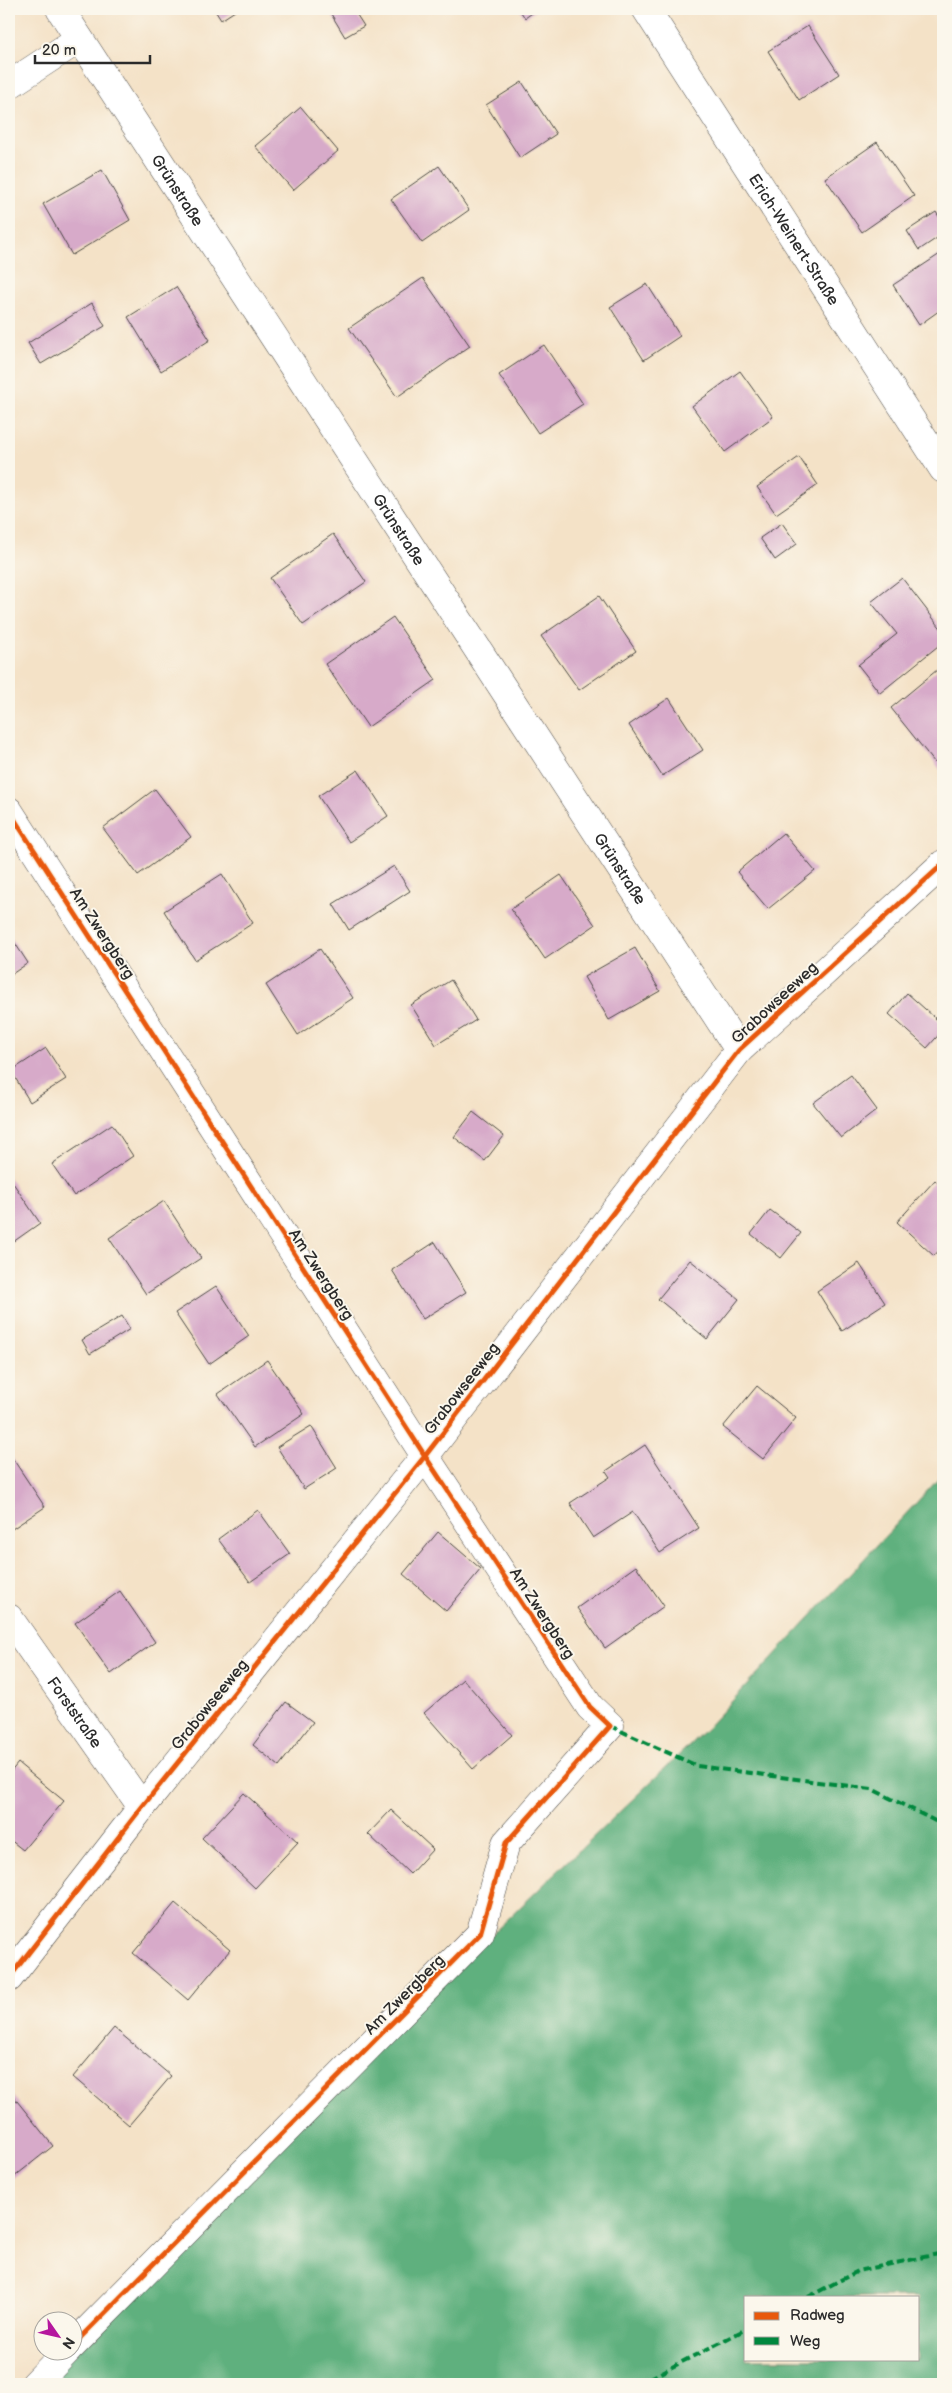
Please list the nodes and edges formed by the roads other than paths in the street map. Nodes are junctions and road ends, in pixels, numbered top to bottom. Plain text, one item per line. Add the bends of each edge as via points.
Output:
1 (60, 9) edge
2 (646, 9) edge
3 (79, 39) junction
4 (9, 86) edge
5 (943, 469) edge
6 (9, 811) edge
7 (943, 864) edge
8 (739, 1050) junction
9 (424, 1456) junction
10 (9, 1618) edge
11 (142, 1807) junction
12 (9, 1978) edge
13 (82, 2336) edge
14 (58, 2360) edge
15 (35, 2384) edge

1 - 3 street, Grünstraße
2 - 5 street, Erich-Weinert-Straße
3 - 4 street
3 - 8 street, Grünstraße
6 - 9 street, Am Zwergberg
7 - 8 street, Grabowseeweg
8 - 9 street, Grabowseeweg
9 - 11 street, Grabowseeweg
9 - 13 street, Am Zwergberg via 590,1707 610,1726 506,1844 480,1934
10 - 11 street, Forststraße
11 - 12 street, Grabowseeweg
14 - 15 street

